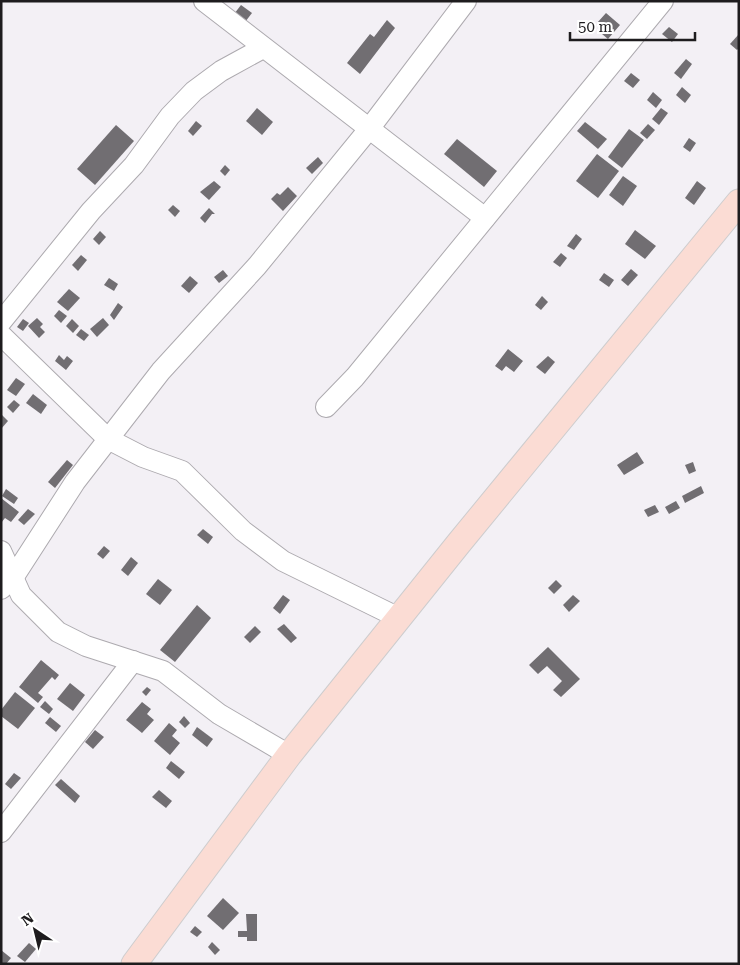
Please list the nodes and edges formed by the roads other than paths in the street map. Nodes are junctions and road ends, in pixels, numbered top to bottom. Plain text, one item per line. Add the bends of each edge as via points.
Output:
1 (204, 1) edge
2 (466, 1) edge
3 (663, 1) edge
4 (263, 48) junction
5 (370, 129) junction
6 (739, 202) edge
7 (485, 218) junction
8 (1, 322) edge
9 (1, 335) edge
10 (326, 407) dead end
11 (108, 439) junction
12 (1, 551) edge
13 (7, 584) edge
14 (399, 618) junction
15 (133, 661) junction
16 (289, 755) junction
17 (1, 832) edge
18 (134, 964) edge

1 - 4 street
2 - 5 street
3 - 7 street
4 - 5 street
4 - 8 street via 221,71 170,116 134,165 91,211
5 - 7 street
5 - 11 street via 257,266 161,371
6 - 14 main road
7 - 10 street
9 - 11 street
11 - 13 street via 75,482
11 - 14 street via 182,471 243,531 283,560
12 - 13 street
13 - 15 street via 58,632 86,646
14 - 16 main road
15 - 16 street via 163,671 219,714
15 - 17 street
16 - 18 main road

